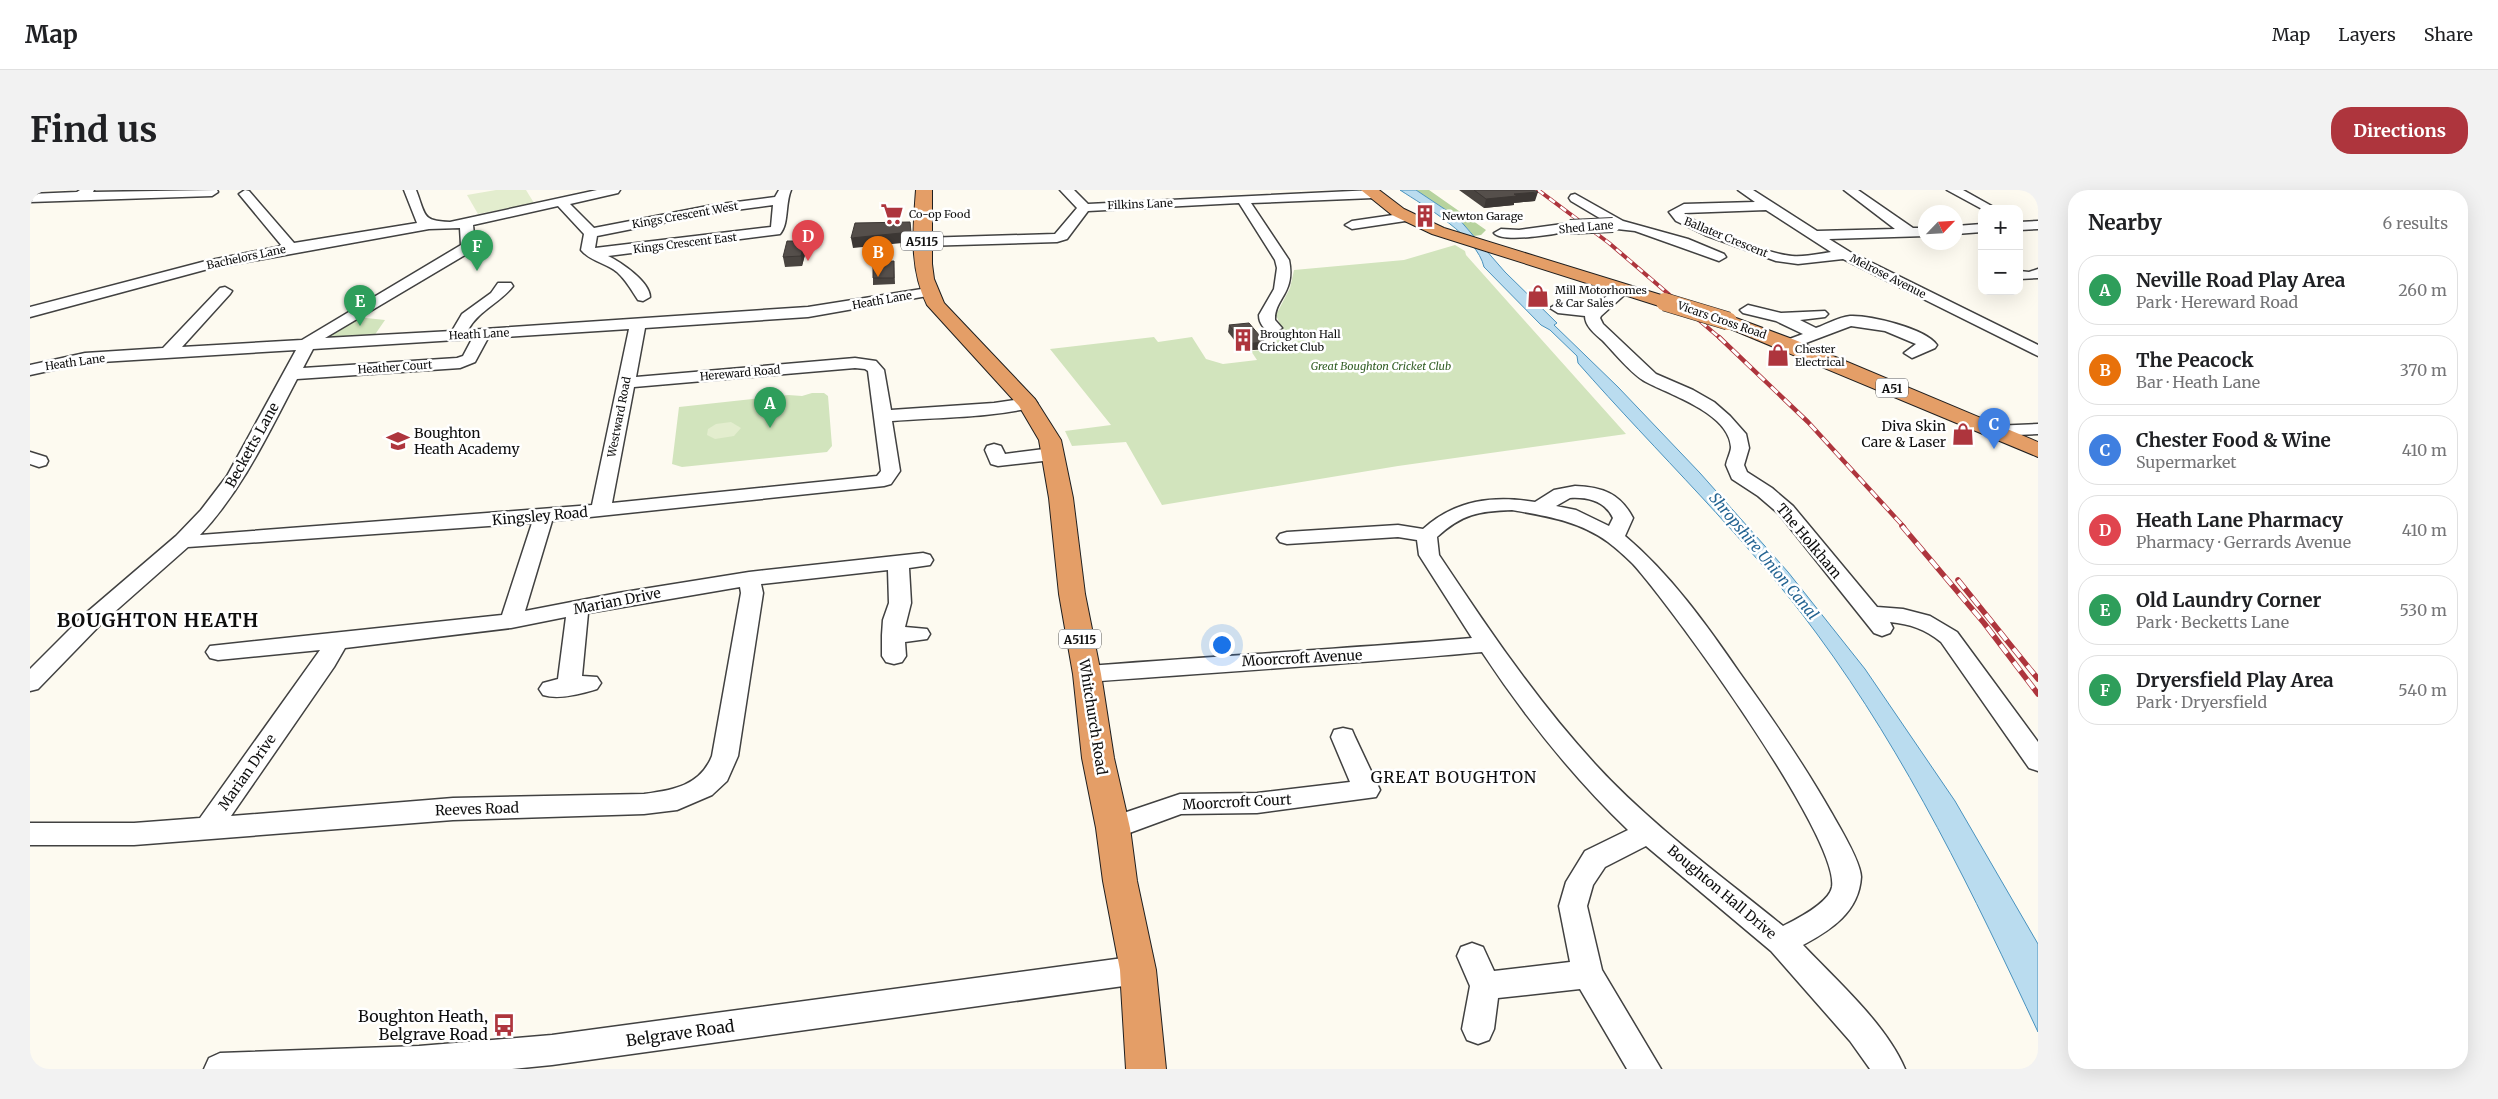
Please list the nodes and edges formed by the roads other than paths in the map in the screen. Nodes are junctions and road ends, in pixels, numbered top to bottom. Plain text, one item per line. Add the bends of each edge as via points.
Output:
1 (410, 190) edge
2 (614, 190) edge
3 (924, 190) edge
4 (1066, 190) edge
5 (1744, 190) edge
6 (1850, 190) edge
7 (1953, 190) edge
8 (212, 192) dead end
9 (1371, 192) edge
10 (84, 193) edge
11 (245, 194) dead end
12 (782, 195) edge
13 (1220, 196) edge
14 (30, 198) edge
15 (1575, 198) dead end
16 (1243, 200) junction
17 (561, 202) junction
18 (1983, 205) edge
19 (1768, 206) junction
20 (1084, 208) junction
21 (1407, 217) junction
22 (2038, 217) edge
23 (466, 223) junction
24 (2024, 223) edge
25 (1616, 224) junction
26 (429, 225) junction
27 (1360, 226) dead end
28 (1978, 228) edge
29 (1963, 229) edge
30 (591, 233) junction
31 (1500, 233) dead end
32 (1911, 233) junction
33 (1918, 233) edge
34 (1813, 236) junction
35 (922, 242) junction
36 (292, 248) junction
37 (1845, 255) junction
38 (595, 256) junction
39 (1719, 257) dead end
40 (504, 286) dead end
41 (1624, 290) junction
42 (225, 291) dead end
43 (928, 292) junction
44 (638, 295) dead end
45 (1558, 308) dead end
46 (1748, 310) dead end
47 (30, 312) edge
48 (1595, 313) junction
49 (1820, 314) dead end
50 (1781, 317) junction
51 (638, 324) junction
52 (1274, 328) dead end
53 (482, 334) junction
54 (1816, 334) junction
55 (457, 335) junction
56 (1790, 344) junction
57 (305, 345) junction
58 (2038, 351) edge
59 (168, 353) junction
60 (1912, 353) dead end
61 (30, 370) edge
62 (291, 374) junction
63 (625, 383) junction
64 (1028, 403) junction
65 (883, 416) junction
66 (2038, 429) edge
67 (1994, 431) junction
68 (994, 450) dead end
69 (2038, 450) edge
70 (1052, 454) junction
71 (601, 510) junction
72 (544, 516) junction
73 (1428, 536) junction
74 (1287, 538) dead end
75 (183, 540) junction
76 (923, 560) dead end
77 (898, 562) junction
78 (749, 579) junction
79 (578, 608) junction
80 (511, 621) junction
81 (919, 634) dead end
82 (337, 641) junction
83 (1487, 644) junction
84 (217, 652) dead end
85 (1088, 674) junction
86 (30, 683) edge
87 (569, 686) dead end
88 (1343, 738) dead end
89 (2038, 761) edge
90 (208, 828) junction
91 (1114, 828) junction
92 (1650, 832) junction
93 (30, 834) edge
94 (1781, 942) junction
95 (1472, 956) dead end
96 (1138, 970) junction
97 (1588, 974) junction
98 (1485, 986) junction
99 (1478, 1029) dead end
100 (220, 1069) edge
101 (1146, 1069) edge
102 (1644, 1069) edge
103 (1889, 1069) edge

1 - 26 street via 421,220
2 - 17 street, Bachelors Lane
3 - 35 highway, A5115
4 - 20 street
5 - 19 street, Melrose Avenue
6 - 32 street
7 - 18 street
8 - 10 street
9 - 16 street, Filkins Lane
9 - 21 highway, A51
10 - 14 street
11 - 36 street
12 - 30 street, Kings Crescent West
12 - 38 street, Kings Crescent East via 775,231 604,252
13 - 16 street, Filkins Lane
13 - 20 street, Filkins Lane
15 - 25 street, Shed Lane
16 - 52 street via 1285,269 1283,287 1267,315
17 - 23 street, Bachelors Lane
17 - 30 street
19 - 34 street, Melrose Avenue
19 - 37 street, Ballater Crescent via 1689,208 1675,212 1679,218 1712,233 1776,257 1796,260
20 - 35 street via 1057,238 978,235
21 - 27 street
21 - 41 highway, Vicars Cross Road / A51 via 1463,239
22 - 24 street
23 - 26 street, Bachelors Lane
23 - 57 street, Becketts Lane via 468,246 465,249 318,333
25 - 31 street, Shed Lane, bridge
25 - 39 street via 1683,242
26 - 36 street, Bachelors Lane
28 - 29 street
30 - 38 street via 588,250
32 - 33 street
32 - 34 street
34 - 37 street, Melrose Avenue
35 - 43 highway, A5115
36 - 47 street, Bachelors Lane via 154,278
37 - 58 street, Melrose Avenue
38 - 44 street via 622,269
40 - 55 street via 497,296 467,317
41 - 48 street
41 - 56 highway, Vicars Cross Road / A51, bridge via 1728,321
42 - 59 street
43 - 51 street, Heath Lane via 808,312
43 - 64 highway, Whitchurch Road / A5115 via 936,305
45 - 48 street
46 - 50 street
48 - 89 street, The Holkham via 1592,318 1596,326 1650,378 1708,406 1737,434 1740,448 1735,465 1739,474 1786,510 1876,621 1920,618 1949,636
49 - 50 street
50 - 54 street
51 - 53 street, Heath Lane
51 - 63 street, Westward Road
53 - 55 street, Heath Lane
53 - 62 street, Heather Court via 469,359 460,363
54 - 56 street
54 - 60 street via 1850,321 1872,322 1929,345
55 - 57 street, Heath Lane
56 - 67 highway, Vicars Cross Road / A51
57 - 59 street, Heath Lane
57 - 62 street, Becketts Lane
59 - 61 street, Heath Lane via 85,358
62 - 75 street, Becketts Lane via 236,477
63 - 65 street, Hereward Road via 870,364 876,370
63 - 71 street, Westward Road
64 - 65 street
64 - 70 highway, Whitchurch Road / A5115 via 1050,440
65 - 71 street, Kingsley Road via 891,472 884,480
66 - 67 street
67 - 69 highway, Vicars Cross Road / A51
68 - 70 street via 998,460
70 - 85 highway, Whitchurch Road / A5115 via 1061,498 1072,594
71 - 72 street, Kingsley Road
72 - 75 street, Kingsley Road
72 - 80 street
73 - 74 street via 1398,531
73 - 83 street, Boughton Hall Drive via 1429,555
73 - 94 street, Boughton Hall Drive via 1445,519 1466,508 1512,504 1541,507 1569,514 1614,537 1640,559 1699,631 1790,764 1835,844 1847,874 1845,894 1820,922
75 - 86 street, Becketts Lane via 94,618
76 - 77 street, Marian Drive
77 - 78 street, Marian Drive
77 - 81 street via 900,603 894,620 893,646
78 - 79 street, Marian Drive
78 - 90 street, Reeves Road via 752,593 725,756 718,774 703,788 677,800 644,804 453,808
79 - 80 street, Marian Drive
79 - 87 street
80 - 82 street, Marian Drive
82 - 84 street, Marian Drive
82 - 90 street, Marian Drive
83 - 85 street, Moorcroft Avenue
83 - 92 street, Boughton Hall Drive via 1563,745
85 - 91 highway, Whitchurch Road / A5115 via 1098,758
88 - 91 street, Moorcroft Court via 1367,790 1257,804 1180,804
90 - 93 street, Reeves Road via 134,834
91 - 96 highway, Whitchurch Road / A5115 via 1120,881
92 - 94 street, Boughton Hall Drive
92 - 97 street via 1595,859 1580,882 1573,906
94 - 103 street via 1861,1030
95 - 98 street
96 - 100 street, Belgrave Road via 552,1050 419,1062
96 - 101 highway, Whitchurch Road / A5115
97 - 98 street
97 - 102 street
98 - 99 street

